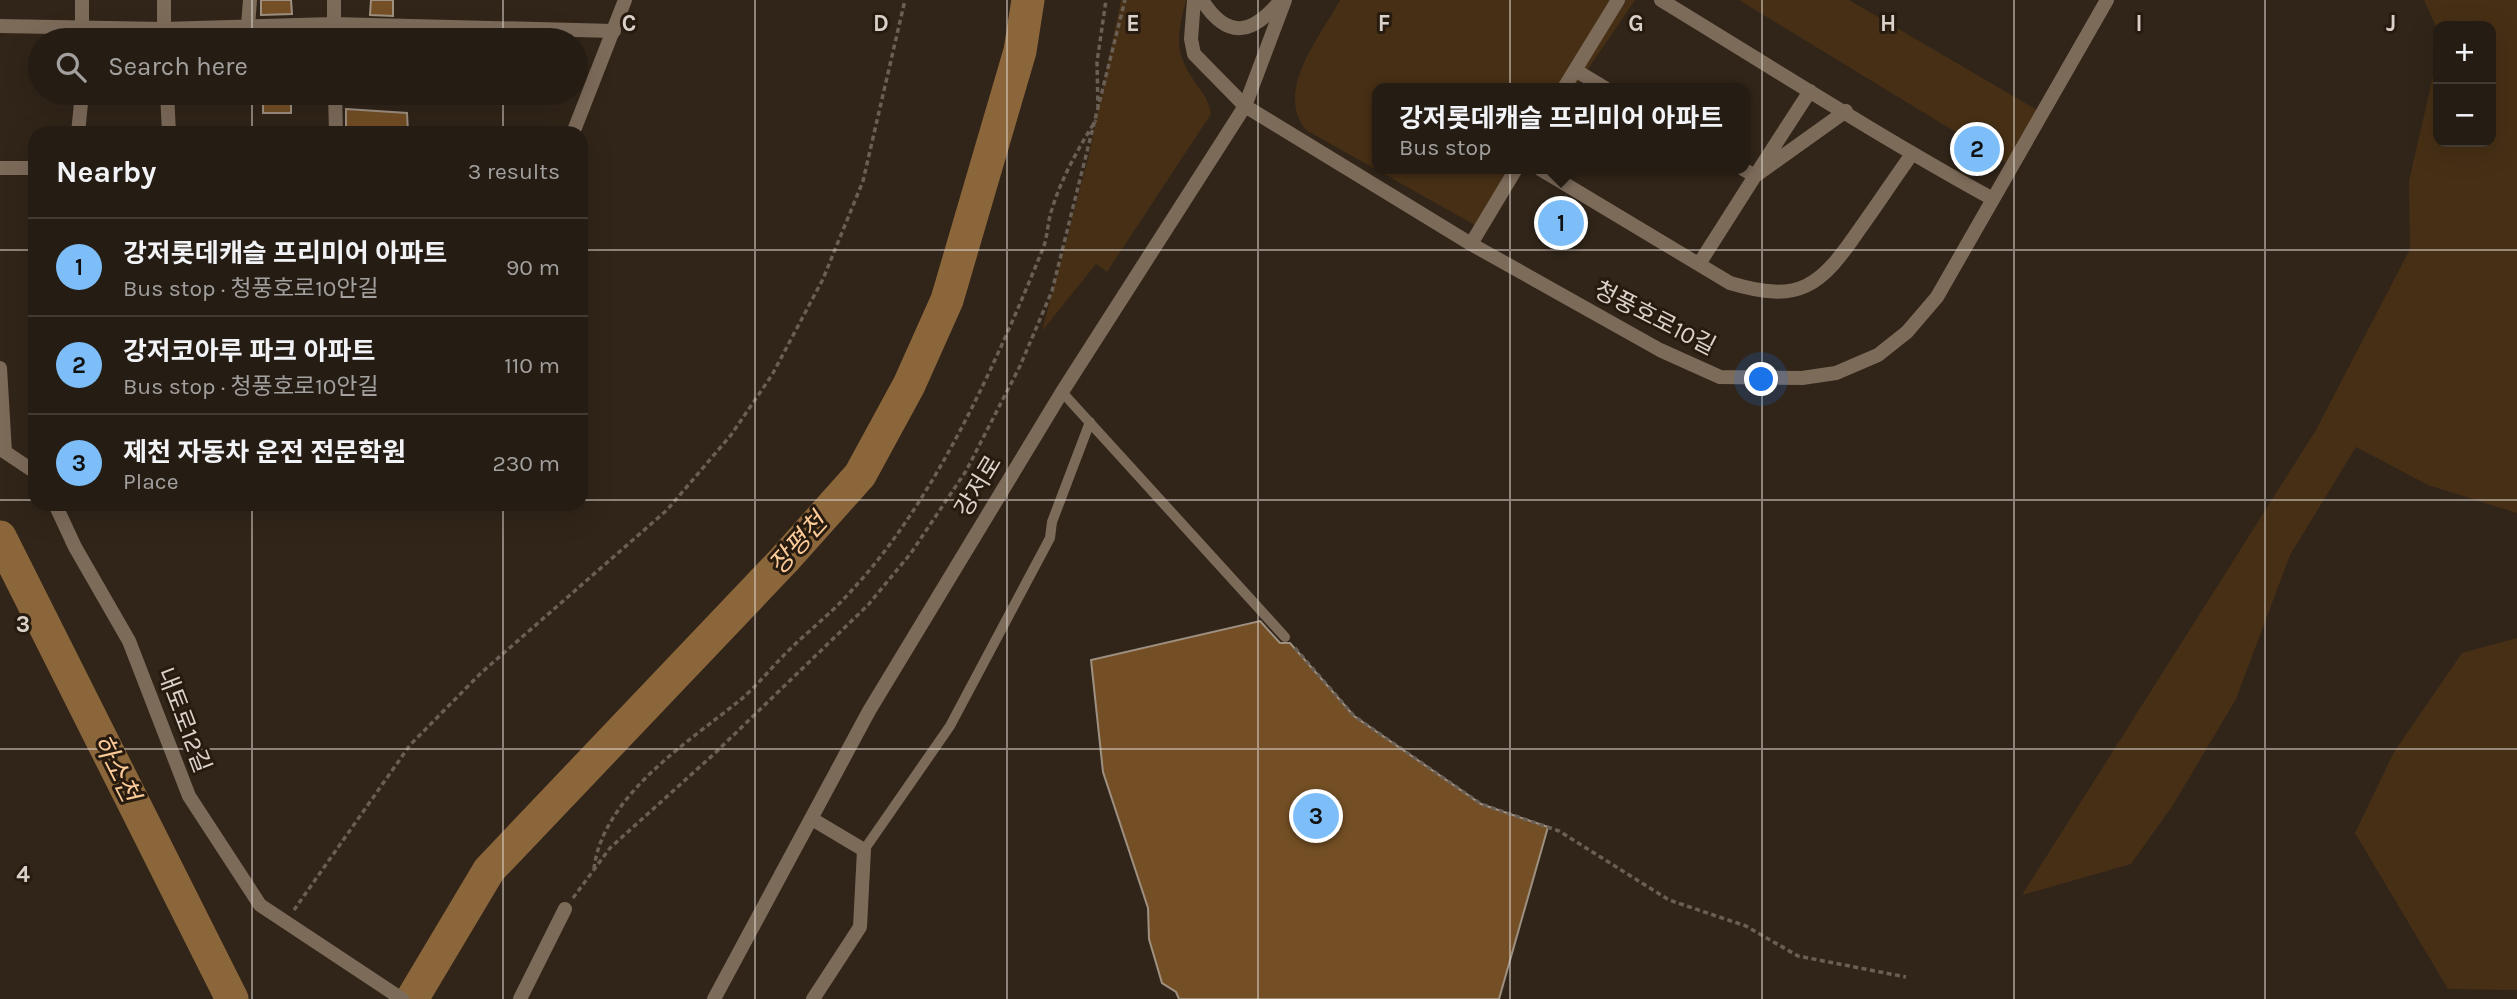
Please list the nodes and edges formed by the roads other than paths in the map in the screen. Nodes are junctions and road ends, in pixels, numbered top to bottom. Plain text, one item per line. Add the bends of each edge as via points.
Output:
1 (82, 0) edge
2 (164, 0) edge
3 (250, 0) edge
4 (334, 0) edge
5 (625, 0) edge
6 (1195, 0) edge
7 (1202, 0) edge
8 (1283, 0) edge
9 (1618, 0) edge
10 (1661, 0) edge
11 (2107, 0) edge
12 (333, 24) junction
13 (0, 26) edge
14 (248, 26) junction
15 (82, 28) edge
16 (164, 28) edge
17 (227, 28) edge
18 (333, 28) edge
19 (474, 28) edge
20 (28, 29) edge
21 (588, 31) edge
22 (614, 32) junction
23 (1575, 71) junction
24 (1567, 83) edge
25 (1596, 83) edge
26 (1810, 91) junction
27 (588, 96) edge
28 (81, 105) edge
29 (168, 105) edge
30 (335, 105) edge
31 (584, 105) edge
32 (1245, 106) junction
33 (1846, 111) junction
34 (79, 126) edge
35 (169, 126) edge
36 (336, 126) edge
37 (576, 126) edge
38 (1912, 154) junction
39 (0, 168) edge
40 (28, 168) edge
41 (1750, 171) edge
42 (1750, 171) edge
43 (1513, 174) edge
44 (1548, 174) edge
45 (1748, 174) edge
46 (1993, 199) junction
47 (1471, 244) junction
48 (1699, 264) junction
49 (0, 368) edge
50 (1062, 392) junction
51 (1090, 422) junction
52 (3, 451) edge
53 (28, 467) edge
54 (58, 511) edge
55 (1285, 637) road end
56 (812, 819) junction
57 (864, 850) junction
58 (565, 909) road end
59 (402, 999) edge
60 (520, 999) edge
61 (715, 999) edge
62 (813, 999) edge

1 - 15 street
2 - 16 street
3 - 14 street
4 - 12 street
5 - 22 street
6 - 32 street, 청풍호로10길 via 1194,54
7 - 8 street via 1217,19 1241,29 1267,18
8 - 32 street, 강저로
9 - 23 street
10 - 26 street
11 - 46 street, 청풍호로10길
12 - 14 street
12 - 18 street
12 - 19 street
13 - 20 street
14 - 17 street
21 - 22 street
22 - 27 street
23 - 24 street
23 - 25 street
26 - 33 street
26 - 41 street
28 - 34 street
29 - 35 street
30 - 36 street
31 - 37 street
32 - 47 street, 청풍호로10길
32 - 50 street, 강저로
33 - 38 street
33 - 42 street
38 - 46 street
38 - 48 street via 1835,265 1816,281 1780,293 1758,291 1730,283
39 - 40 street
43 - 47 street
44 - 48 street
45 - 48 street
46 - 47 street, 청풍호로10길 via 1937,297 1907,332 1878,355 1836,373 1802,378 1720,377 1660,350
49 - 52 street
50 - 51 lane
50 - 56 street, 강저로 via 869,711
51 - 55 lane
51 - 57 lane via 1050,538 950,726
52 - 53 street
54 - 59 street, 내토로12길 via 129,641 189,796 260,905
56 - 57 street
56 - 61 street, 강저로
57 - 62 street via 860,927
58 - 60 street

